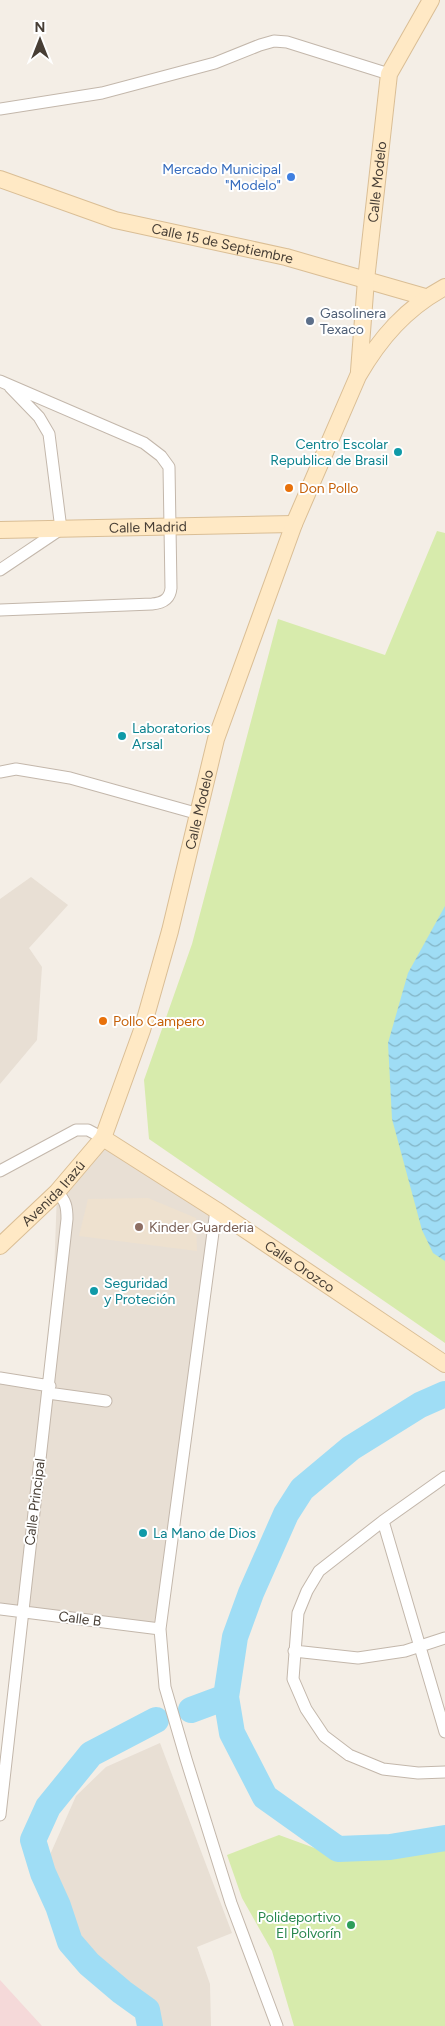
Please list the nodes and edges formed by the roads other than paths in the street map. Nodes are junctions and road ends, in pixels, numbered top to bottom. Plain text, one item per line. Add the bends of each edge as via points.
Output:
1 (432, 0) edge
2 (389, 74) junction
3 (0, 109) edge
4 (0, 179) edge
5 (366, 280) junction
6 (445, 287) edge
7 (425, 298) junction
8 (358, 376) junction
9 (3, 382) edge
10 (294, 524) junction
11 (170, 526) junction
12 (61, 529) junction
13 (0, 530) edge
14 (0, 570) edge
15 (0, 610) edge
16 (0, 772) edge
17 (199, 814) junction
18 (103, 1138) junction
19 (0, 1171) edge
20 (57, 1192) junction
21 (216, 1210) junction
22 (0, 1246) edge
23 (440, 1360) edge
24 (0, 1378) edge
25 (49, 1390) junction
26 (106, 1402) dead end
27 (445, 1477) edge
28 (383, 1521) junction
29 (0, 1609) edge
30 (22, 1612) junction
31 (160, 1629) junction
32 (445, 1638) edge
33 (421, 1646) junction
34 (294, 1651) junction
35 (445, 1732) edge
36 (445, 1772) edge
37 (0, 1815) edge
38 (277, 2026) edge

1 - 2 street, Calle Modelo
2 - 3 street via 288,42 274,41 215,63 102,93
2 - 5 street, Calle Modelo
4 - 5 street, Calle 15 de Septiembre via 115,220 286,257
5 - 7 street, Calle 15 de Septiembre
5 - 8 street, Calle Modelo
6 - 7 street
7 - 8 street, Calle Modelo via 387,333
8 - 10 street, Calle Modelo
9 - 11 street via 144,443 161,456 169,467
9 - 12 street via 39,417 49,434
10 - 11 street, Calle Madrid
10 - 17 street, Calle Modelo via 216,739
11 - 12 street, Calle Madrid
11 - 15 street via 170,595 160,603
12 - 13 street, Calle Madrid
12 - 14 street
16 - 17 street via 16,769 70,778
17 - 18 street, Calle Modelo via 142,1030
18 - 19 street via 88,1130 76,1130
18 - 20 street, Avenida Irazú
18 - 21 street, Calle Orozco
20 - 22 street, Avenida Irazú
20 - 25 street, Calle Principal via 67,1206 67,1219
21 - 23 street, Calle Orozco
21 - 31 street
24 - 25 street
25 - 26 street
25 - 30 street, Calle Principal
27 - 28 street
28 - 33 street
28 - 34 street via 319,1571 306,1591 298,1613
29 - 30 street, Calle B
30 - 31 street, Calle B
30 - 37 street, Calle Principal
31 - 38 street via 165,1687 186,1759 231,1903
32 - 33 street
33 - 34 street via 358,1658
33 - 35 street
34 - 36 street via 293,1679 306,1710 324,1736 349,1755 383,1769

